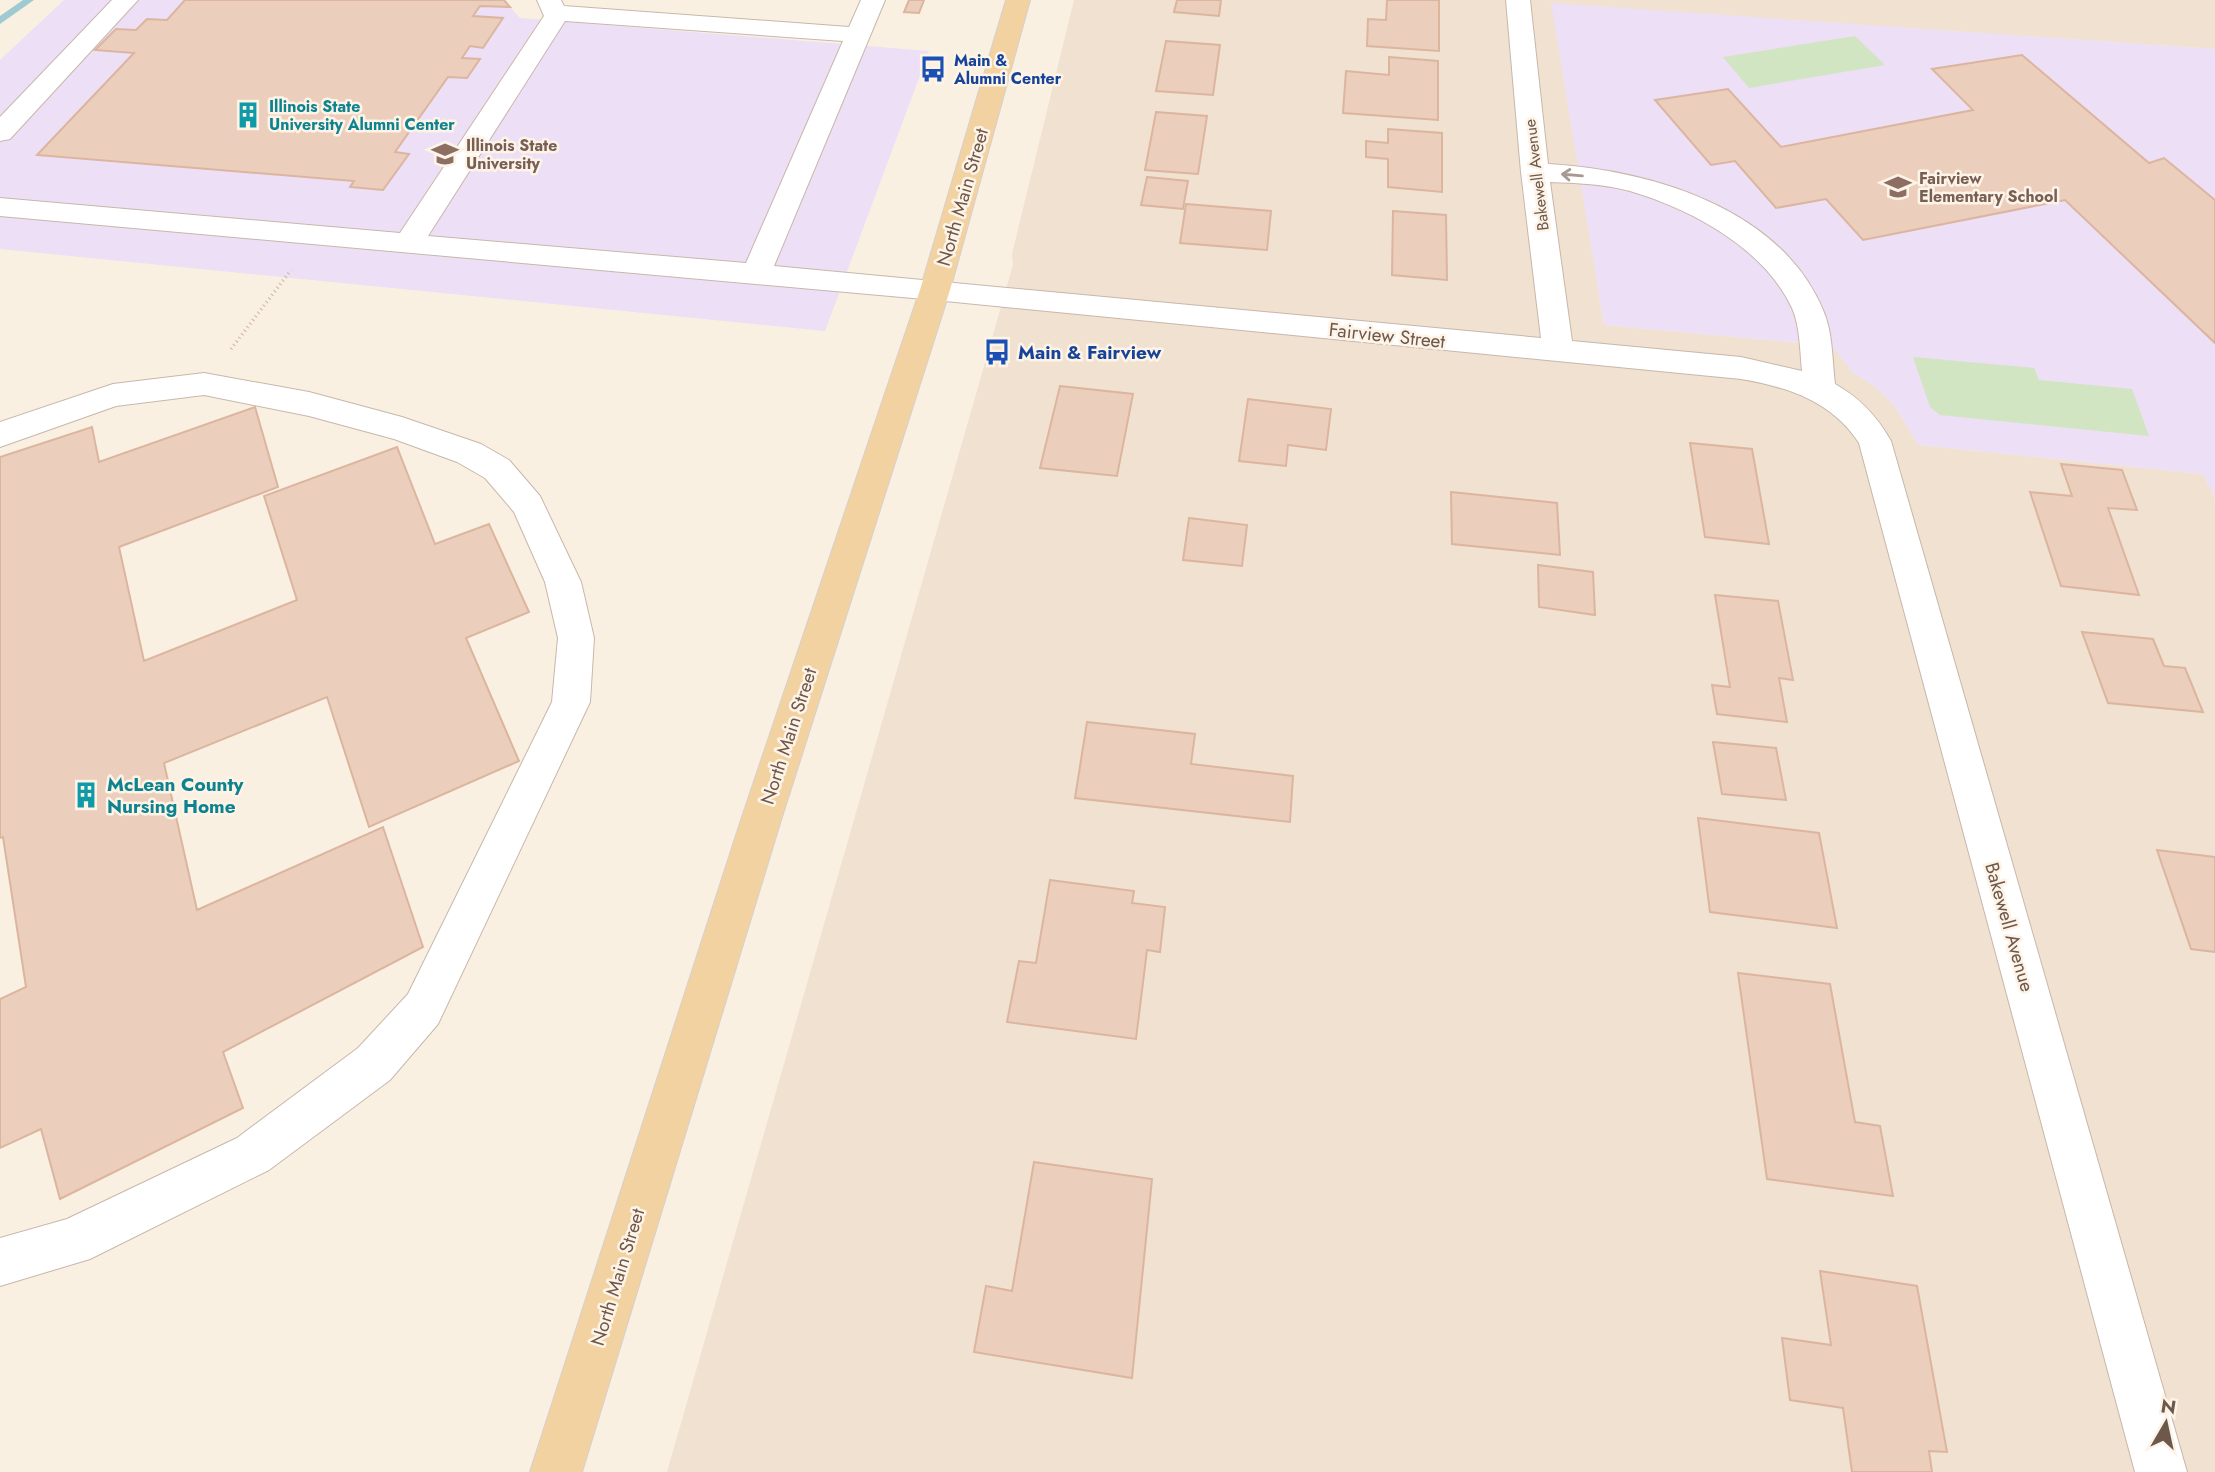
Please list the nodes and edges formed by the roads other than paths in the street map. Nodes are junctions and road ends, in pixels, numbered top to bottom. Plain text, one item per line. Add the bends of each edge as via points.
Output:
1 (126, 0) edge
2 (873, 0) edge
3 (1018, 0) edge
4 (1518, 0) edge
5 (552, 6) edge
6 (857, 35) junction
7 (0, 133) edge
8 (1535, 172) junction
9 (0, 207) edge
10 (408, 244) junction
11 (756, 274) junction
12 (935, 290) junction
13 (1558, 350) junction
14 (1827, 393) junction
15 (0, 435) edge
16 (0, 1262) edge
17 (556, 1472) edge
18 (2161, 1472) edge

1 - 7 street
2 - 6 street
3 - 12 main road, North Main Street
4 - 8 street, Bakewell Avenue
5 - 6 street
5 - 10 street via 556,16 550,26
6 - 11 street
8 - 13 street, Bakewell Avenue
14 -> 8 street via 1808,311 1786,275 1761,247 1727,223 1652,189 1610,178
9 - 10 street, Fairview Street
10 - 11 street, Fairview Street
11 - 12 street, Fairview Street
12 - 13 street, Fairview Street
12 - 17 main road, North Main Street via 761,820
13 - 14 street, Fairview Street via 1741,368 1772,373
14 - 18 street, Bakewell Avenue via 1853,411 1875,441
15 - 16 street via 113,395 204,384 309,404 469,453 497,468 528,505 563,582 576,639 571,702 423,1009 374,1064 253,1154 74,1242

